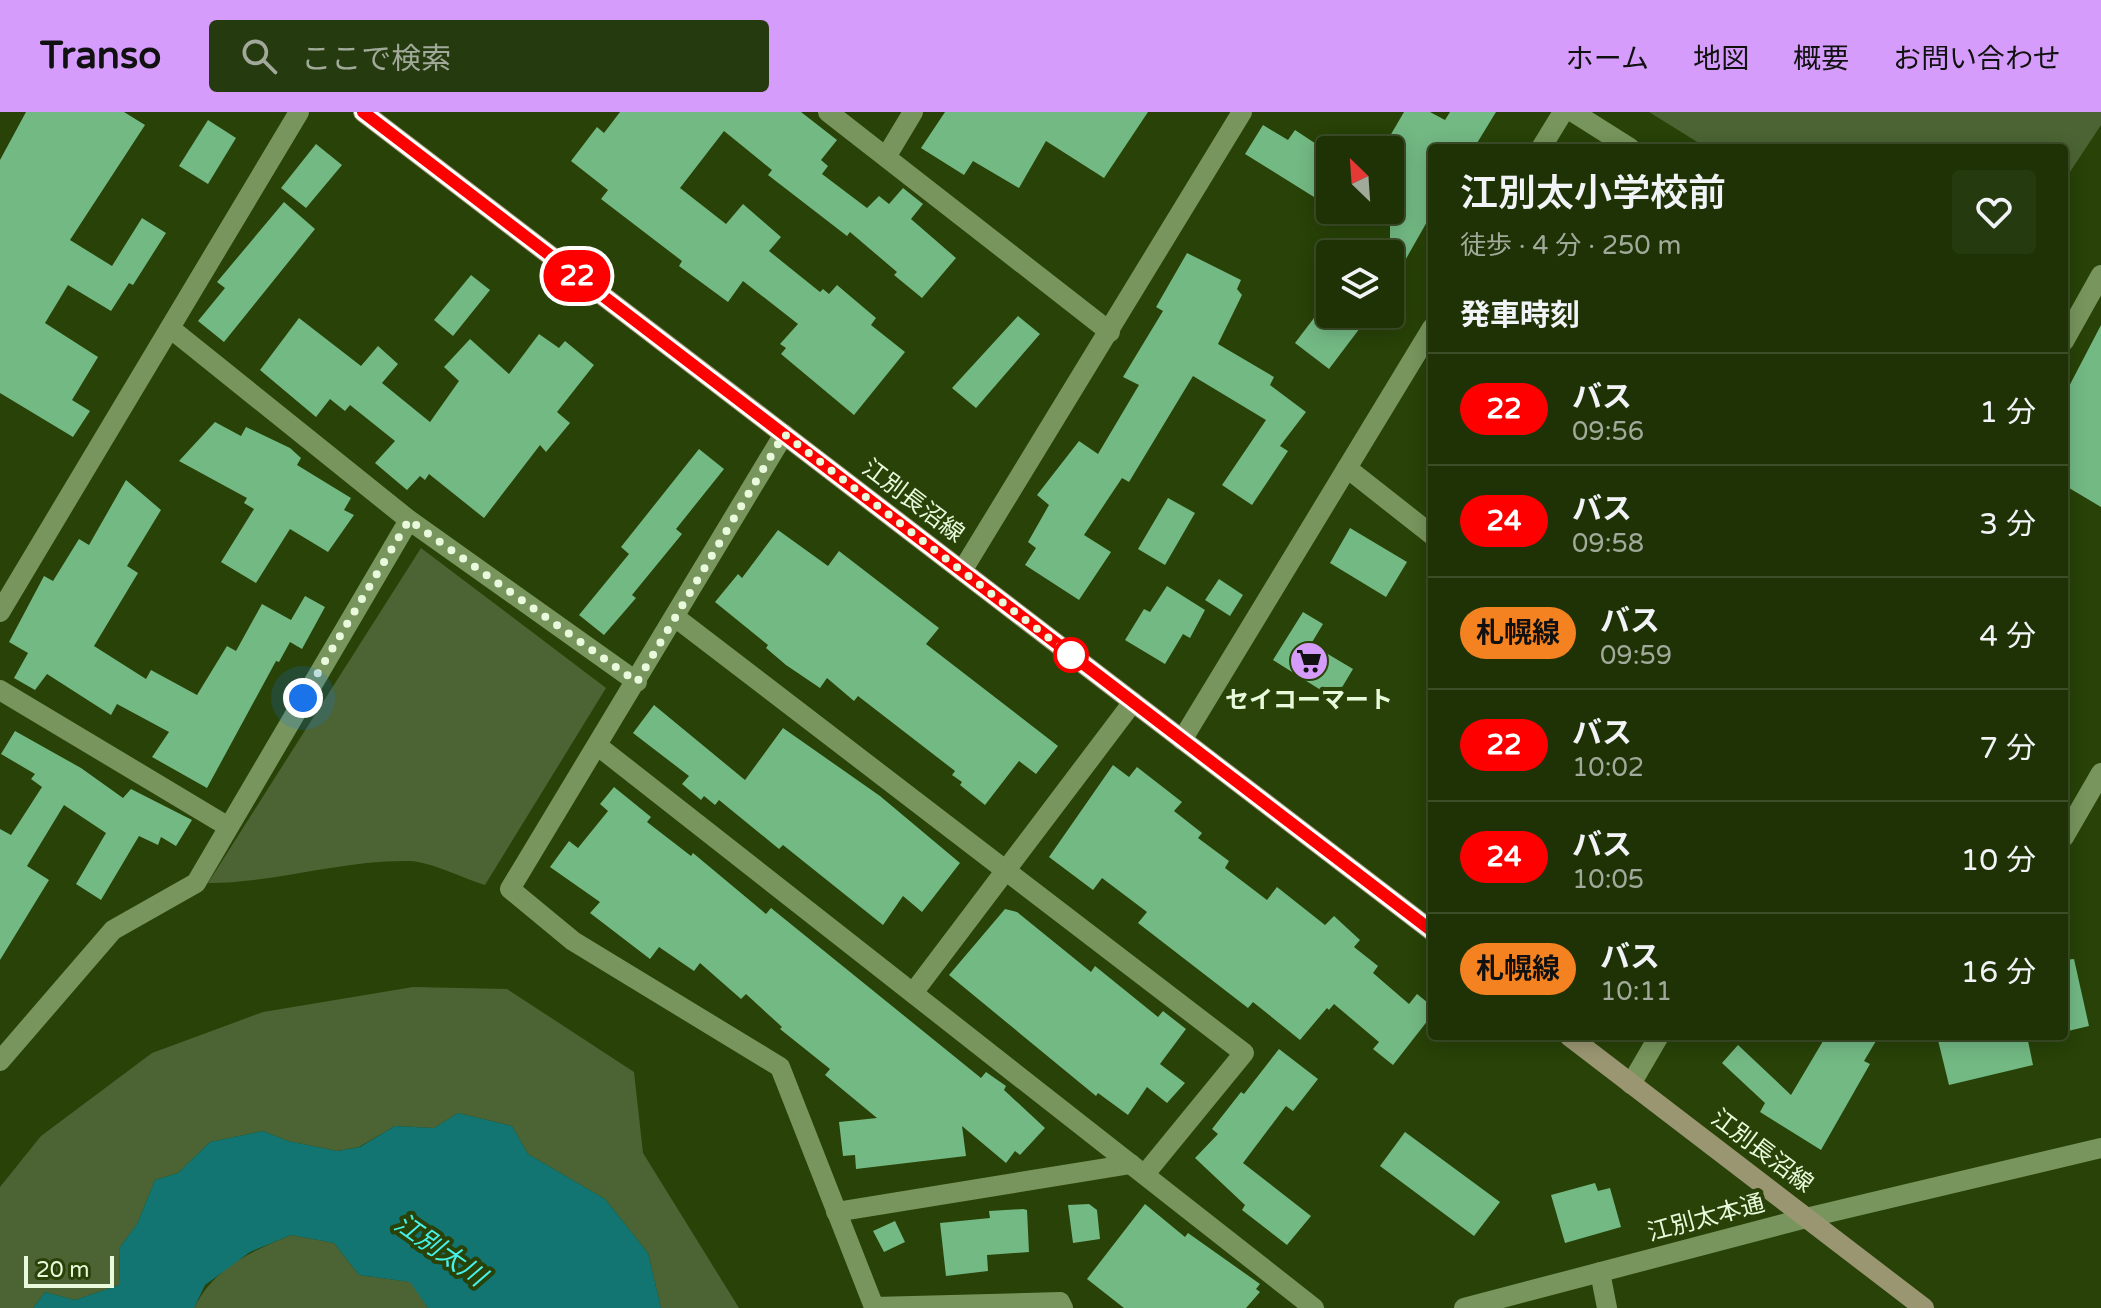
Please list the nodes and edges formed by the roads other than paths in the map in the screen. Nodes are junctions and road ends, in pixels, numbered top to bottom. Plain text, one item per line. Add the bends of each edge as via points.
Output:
1 (299, 112) edge
2 (363, 112) edge
3 (828, 112) edge
4 (913, 112) edge
5 (1242, 112) edge
6 (1563, 112) edge
7 (1573, 112) edge
8 (1543, 144) edge
9 (1624, 144) edge
10 (886, 157) junction
11 (2101, 275) edge
12 (170, 328) junction
13 (1110, 332) junction
14 (2068, 334) edge
15 (1428, 335) edge
16 (784, 434) junction
17 (1347, 468) junction
18 (409, 520) junction
19 (1428, 532) edge
20 (962, 571) junction
21 (0, 612) edge
22 (675, 617) junction
23 (637, 682) junction
24 (0, 690) edge
25 (1133, 702) junction
26 (1182, 740) junction
27 (598, 746) junction
28 (2101, 773) edge
29 (227, 826) junction
30 (2068, 830) edge
31 (1005, 870) junction
32 (1428, 928) edge
33 (913, 993) junction
34 (1574, 1040) edge
35 (1657, 1040) edge
36 (0, 1061) edge
37 (1631, 1084) junction
38 (2101, 1148) edge
39 (1138, 1169) junction
40 (836, 1212) junction
41 (1806, 1218) junction
42 (1600, 1272) junction
43 (1063, 1308) edge
44 (1314, 1308) edge
45 (1464, 1308) edge
46 (1607, 1308) edge
47 (1924, 1308) edge

1 - 12 street
2 - 16 main road, 江別長沼線
3 - 10 street
4 - 10 street
5 - 13 street
6 - 8 street
7 - 9 street
10 - 13 street
11 - 14 street
12 - 18 street
12 - 21 street
13 - 20 street
15 - 17 street
16 - 20 main road, 江別長沼線
16 - 22 street
17 - 19 street
17 - 26 street
18 - 23 street
18 - 29 street
20 - 25 main road, 江別長沼線
22 - 23 street
22 - 31 street
23 - 27 street
24 - 29 street
25 - 26 main road, 江別長沼線
25 - 31 street
26 - 32 main road, 江別長沼線
27 - 33 street
27 - 40 street via 510,889 573,941 780,1067
28 - 30 street
29 - 36 street via 196,883 113,930
31 - 33 street
31 - 39 street via 1244,1053
33 - 39 street
34 - 37 main road, 江別長沼線
35 - 37 street
37 - 41 main road, 江別長沼線
38 - 41 street, 江別太本通
39 - 40 street
39 - 44 street
40 - 43 street via 874,1307 1060,1302
41 - 42 street, 江別太本通
41 - 47 main road, 江別長沼線
42 - 45 street, 江別太本通
42 - 46 street

